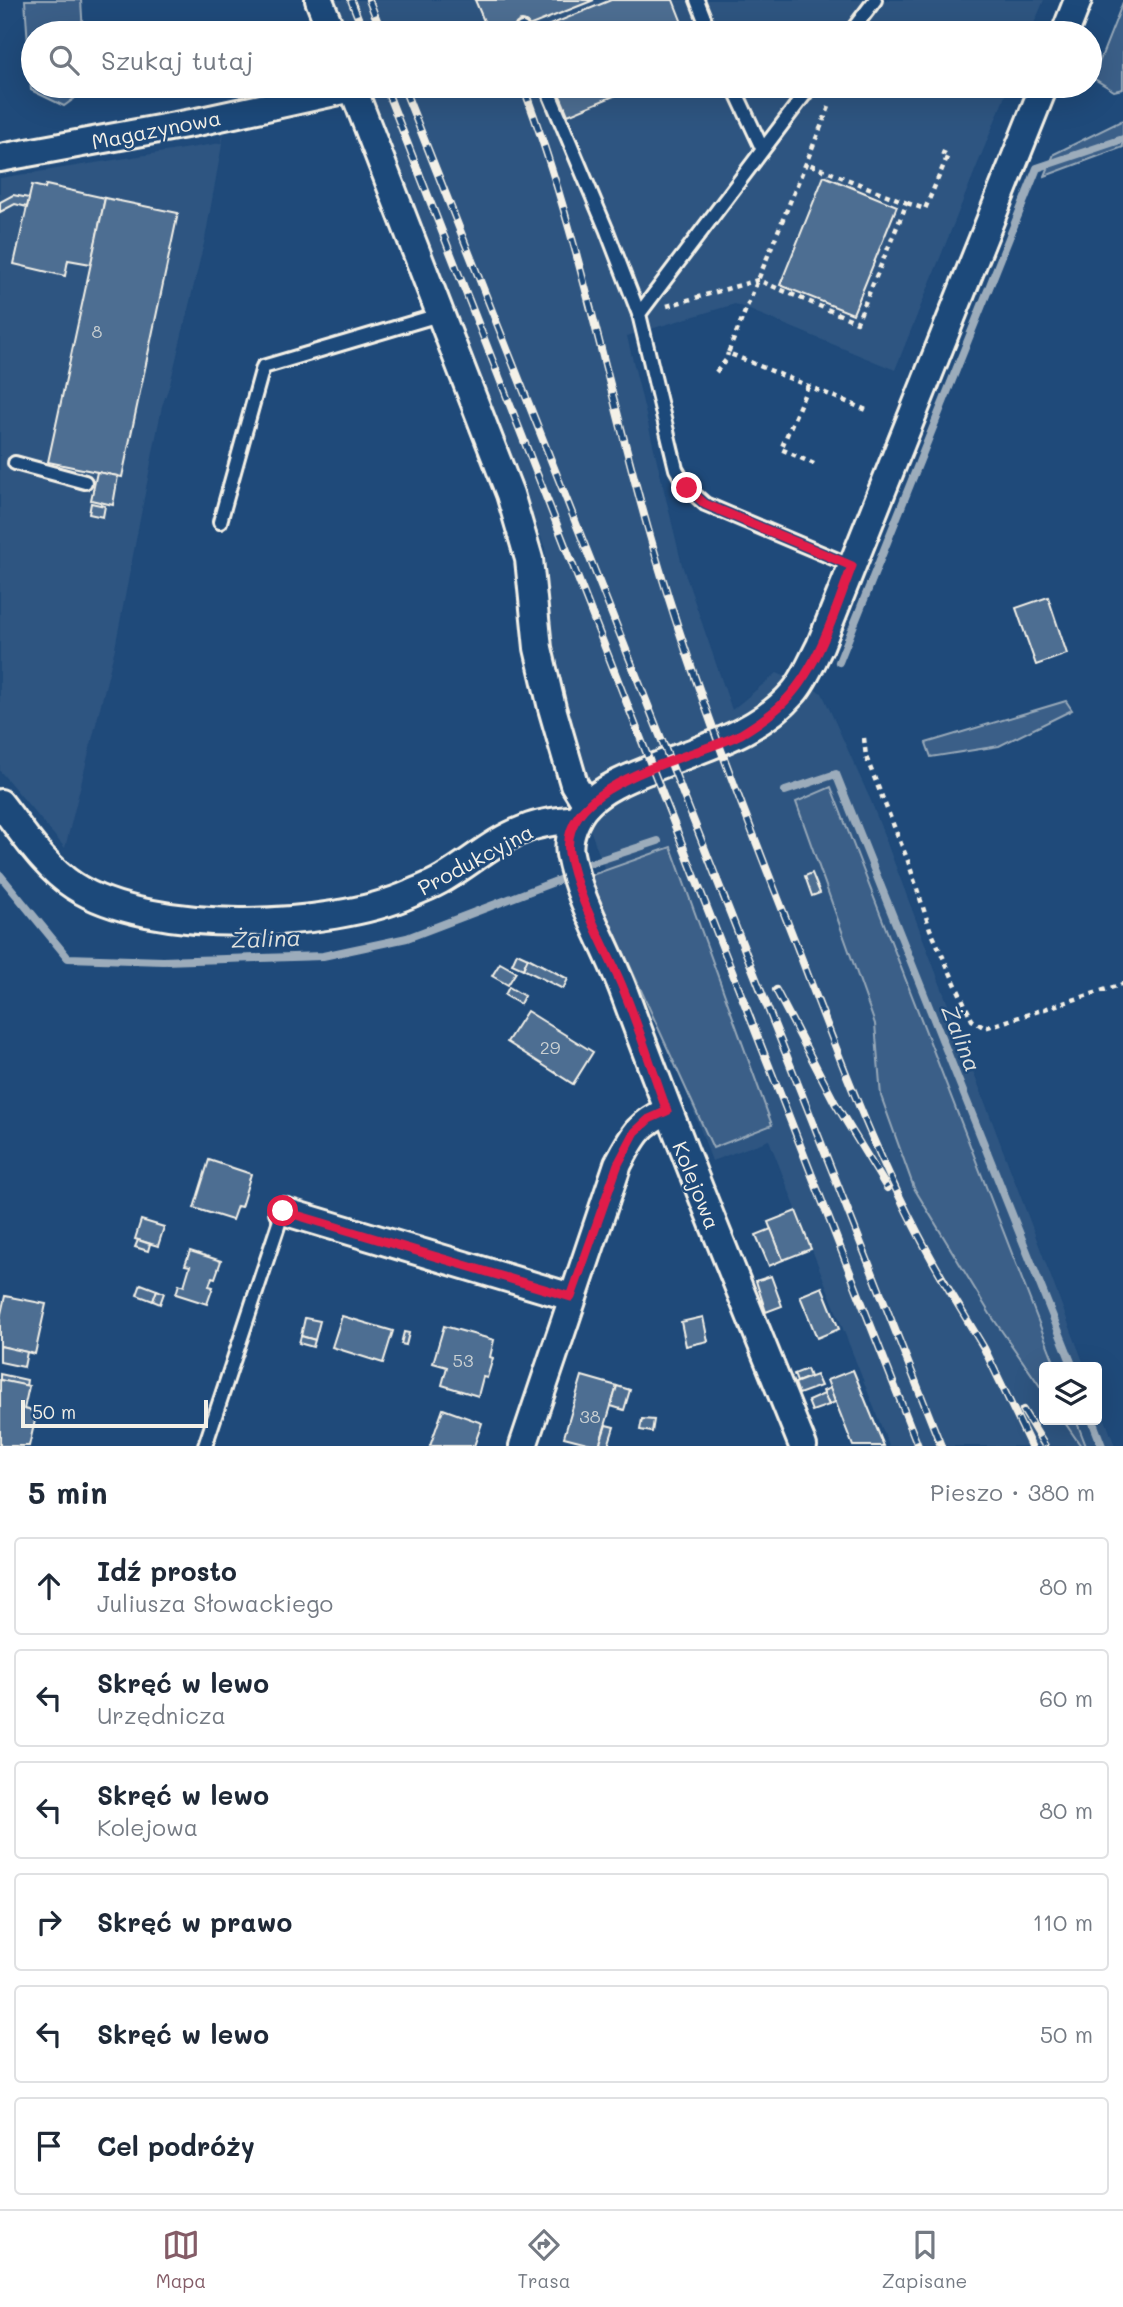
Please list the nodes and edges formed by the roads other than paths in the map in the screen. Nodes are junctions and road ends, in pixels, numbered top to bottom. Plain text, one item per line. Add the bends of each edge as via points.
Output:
1 (319, 0) edge
2 (697, 0) edge
3 (875, 0) edge
4 (1078, 0) edge
5 (327, 21) edge
6 (705, 21) edge
7 (859, 21) edge
8 (1070, 21) edge
9 (304, 98) edge
10 (357, 98) edge
11 (552, 98) edge
12 (739, 98) edge
13 (802, 98) edge
14 (1039, 98) edge
15 (762, 148) junction
16 (0, 158) edge
17 (442, 314) junction
18 (639, 314) junction
19 (15, 463) dead end
20 (85, 482) dead end
21 (220, 523) dead end
22 (852, 566) junction
23 (0, 803) edge
24 (582, 812) junction
25 (667, 1111) junction
26 (283, 1211) joint
27 (571, 1297) junction
28 (205, 1446) edge
29 (523, 1446) edge
30 (803, 1446) edge

1 - 5 street
2 - 6 lane
3 - 7 lane
4 - 8 street
9 - 16 street, Magazynowa
10 - 17 street
11 - 18 lane
12 - 15 lane
13 - 15 lane
14 - 22 street
15 - 18 lane
17 - 21 lane via 263,367
17 - 24 street via 510,494 528,559 538,648
18 - 22 lane via 676,469 687,488 705,504
19 - 20 lane
22 - 24 street via 820,646 795,690 779,707 740,734 601,793
23 - 24 street, Produkcyjna via 36,849 74,886 149,916 235,923 294,919 407,896 444,879 526,828
24 - 25 street, Kolejowa via 569,851 577,880
25 - 27 street via 635,1132 618,1164
25 - 30 street, Kolejowa
26 - 27 street
26 - 28 lane
27 - 29 street

